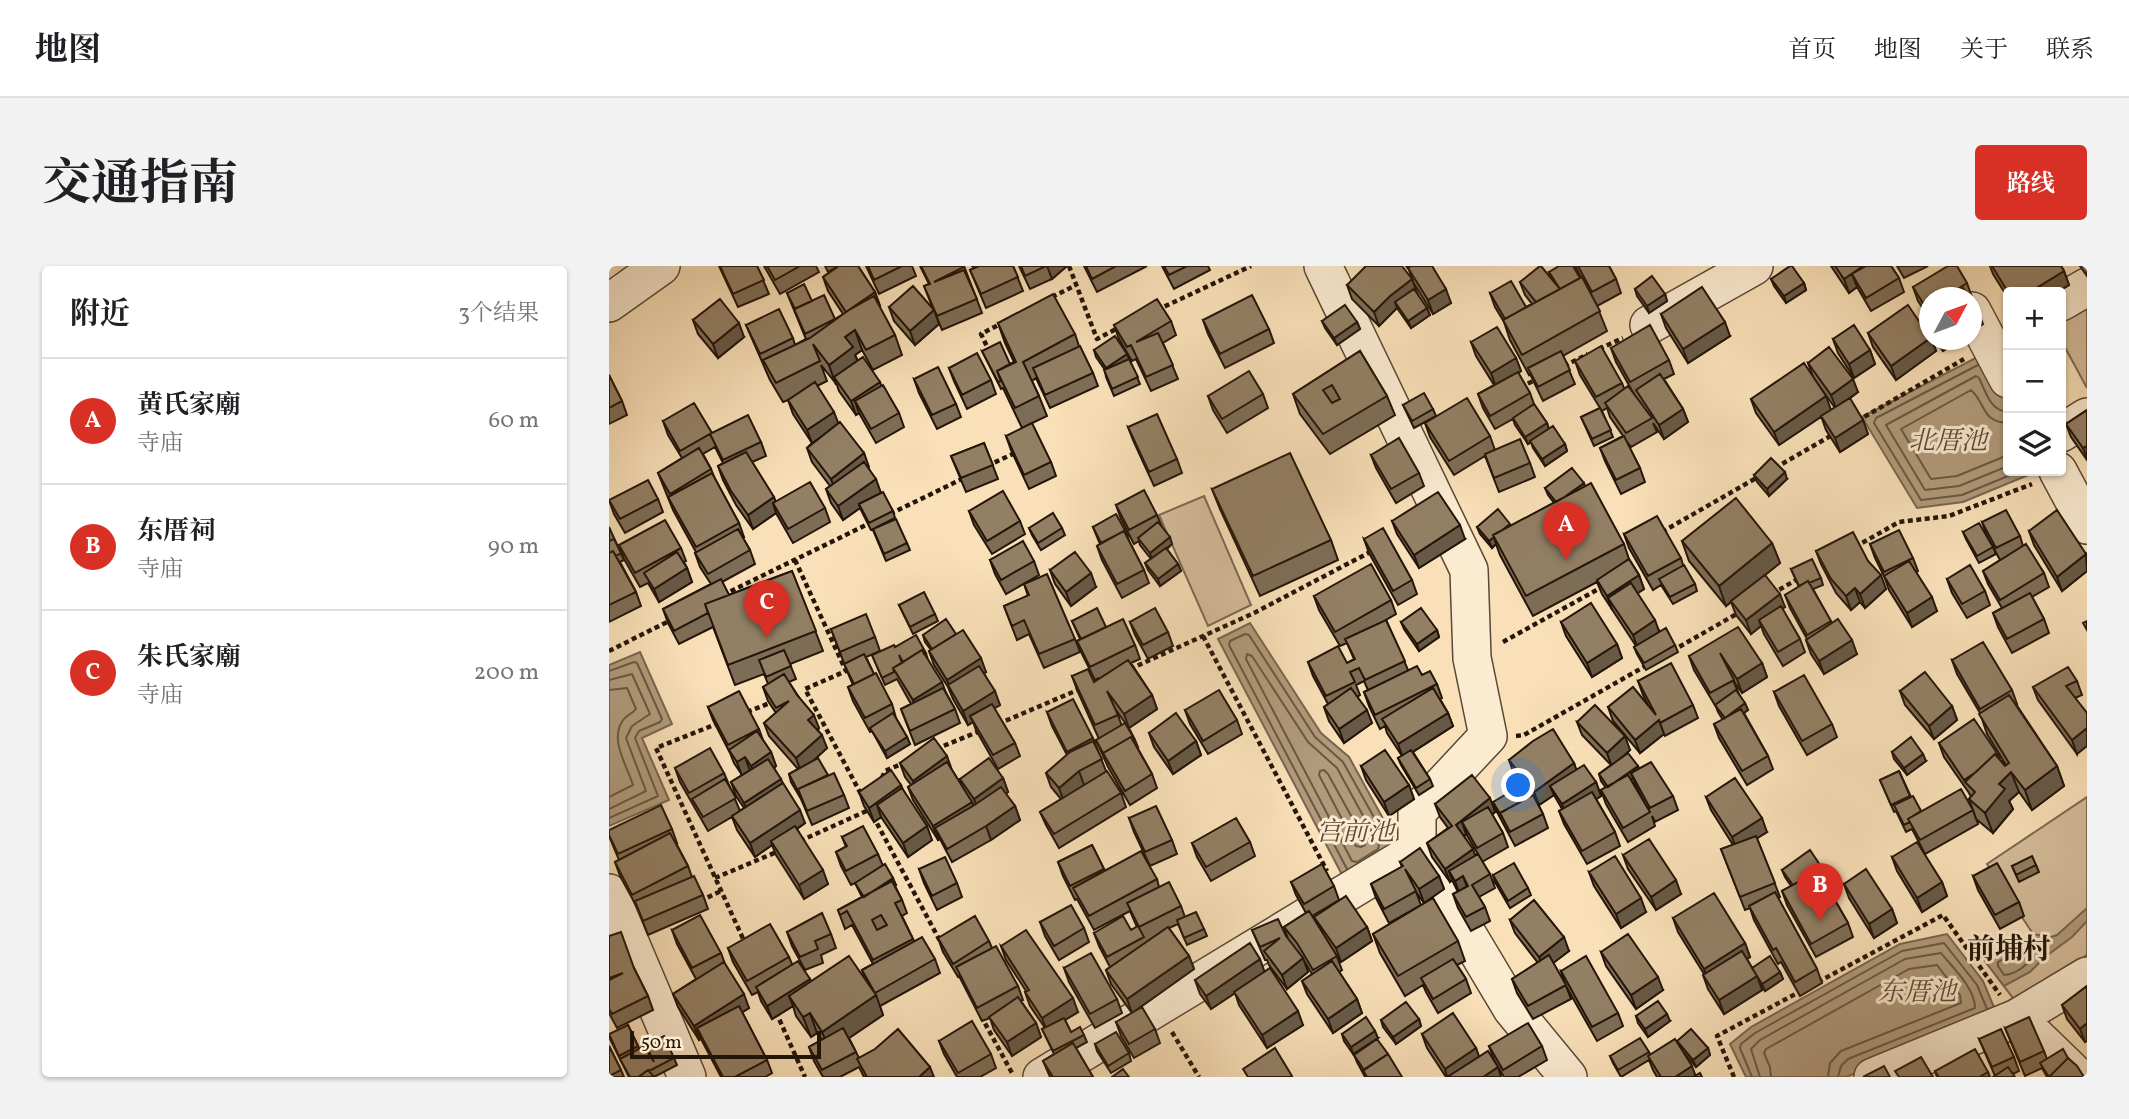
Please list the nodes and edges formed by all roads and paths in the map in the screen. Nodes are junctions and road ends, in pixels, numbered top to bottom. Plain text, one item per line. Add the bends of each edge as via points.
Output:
1 (661, 266) edge
2 (1069, 266) edge
3 (1251, 266) edge
4 (1324, 266) edge
5 (1754, 266) edge
6 (1076, 285) junction
7 (2087, 287) edge
8 (2066, 299) edge
9 (609, 303) edge
10 (1040, 303) edge
11 (1156, 311) edge
12 (1982, 319) edge
13 (1005, 322) edge
14 (1132, 322) edge
15 (1649, 325) joint
16 (1999, 339) edge
17 (2003, 357) edge
18 (993, 358) edge
19 (1552, 372) edge
20 (1540, 378) edge
21 (1516, 389) edge
22 (2087, 417) edge
23 (1846, 427) edge
24 (2066, 430) edge
25 (1834, 434) edge
26 (1023, 449) edge
27 (1774, 468) edge
28 (1762, 475) edge
29 (2049, 476) edge
30 (2061, 476) edge
31 (2087, 525) edge
32 (1655, 536) edge
33 (1383, 545) edge
34 (1850, 550) edge
35 (795, 560) junction
36 (1802, 577) edge
37 (1606, 585) edge
38 (720, 596) edge
39 (1766, 598) edge
40 (1741, 611) edge
41 (683, 615) edge
42 (1203, 636) junction
43 (609, 651) edge
44 (1669, 653) edge
45 (1472, 658) junction
46 (1657, 660) edge
47 (1125, 670) edge
48 (1087, 686) edge
49 (805, 689) junction
50 (792, 694) edge
51 (780, 699) edge
52 (743, 714) edge
53 (731, 719) edge
54 (1488, 736) junction
55 (936, 750) edge
56 (911, 760) edge
57 (881, 781) edge
58 (874, 801) edge
59 (870, 811) junction
60 (799, 842) edge
61 (787, 847) edge
62 (1416, 850) junction
63 (715, 878) junction
64 (721, 891) junction
65 (609, 893) edge
66 (1340, 897) junction
67 (697, 902) edge
68 (942, 944) edge
69 (749, 953) edge
70 (2087, 976) edge
71 (772, 1003) edge
72 (975, 1004) edge
73 (1158, 1007) junction
74 (2017, 1018) junction
75 (687, 1077) edge
76 (805, 1077) edge
77 (1014, 1077) edge
78 (1042, 1077) edge
79 (1199, 1077) edge
80 (1568, 1077) edge
81 (1734, 1077) edge
82 (1873, 1077) edge
83 (2078, 1077) edge

1 - 9 street
2 - 6 path
3 - 11 path
4 - 45 street via 1469,570
5 - 15 street
6 - 10 path
6 - 14 path via 1097,339
7 - 8 street
12 - 16 street
13 - 18 path via 981,334
15 - 19 path
16 - 17 street
16 - 23 path
20 - 21 path
22 - 24 street
25 - 27 path
26 - 35 path
28 - 32 path
29 - 34 path via 1949,516 1899,522
30 - 31 street
33 - 42 path
35 - 38 path
35 - 49 path via 846,671
36 - 39 path
37 - 45 path
40 - 44 path
41 - 43 path
42 - 47 path
42 - 66 path
45 - 54 street
46 - 54 path via 1524,735
48 - 55 path
49 - 50 path
49 - 59 path
51 - 52 path
53 - 63 path via 656,748
54 - 62 street via 1417,812
56 - 57 path via 885,771
58 - 59 path
59 - 60 path
59 - 68 path
61 - 63 path
62 - 66 street
62 - 80 street via 1512,1009
63 - 64 path
64 - 67 path
64 - 69 path
65 - 75 street
66 - 73 street
70 - 74 street
71 - 76 path
72 - 77 path
73 - 78 street
73 - 79 path
74 - 81 path via 1943,915 1717,1036
74 - 82 street
74 - 83 street

